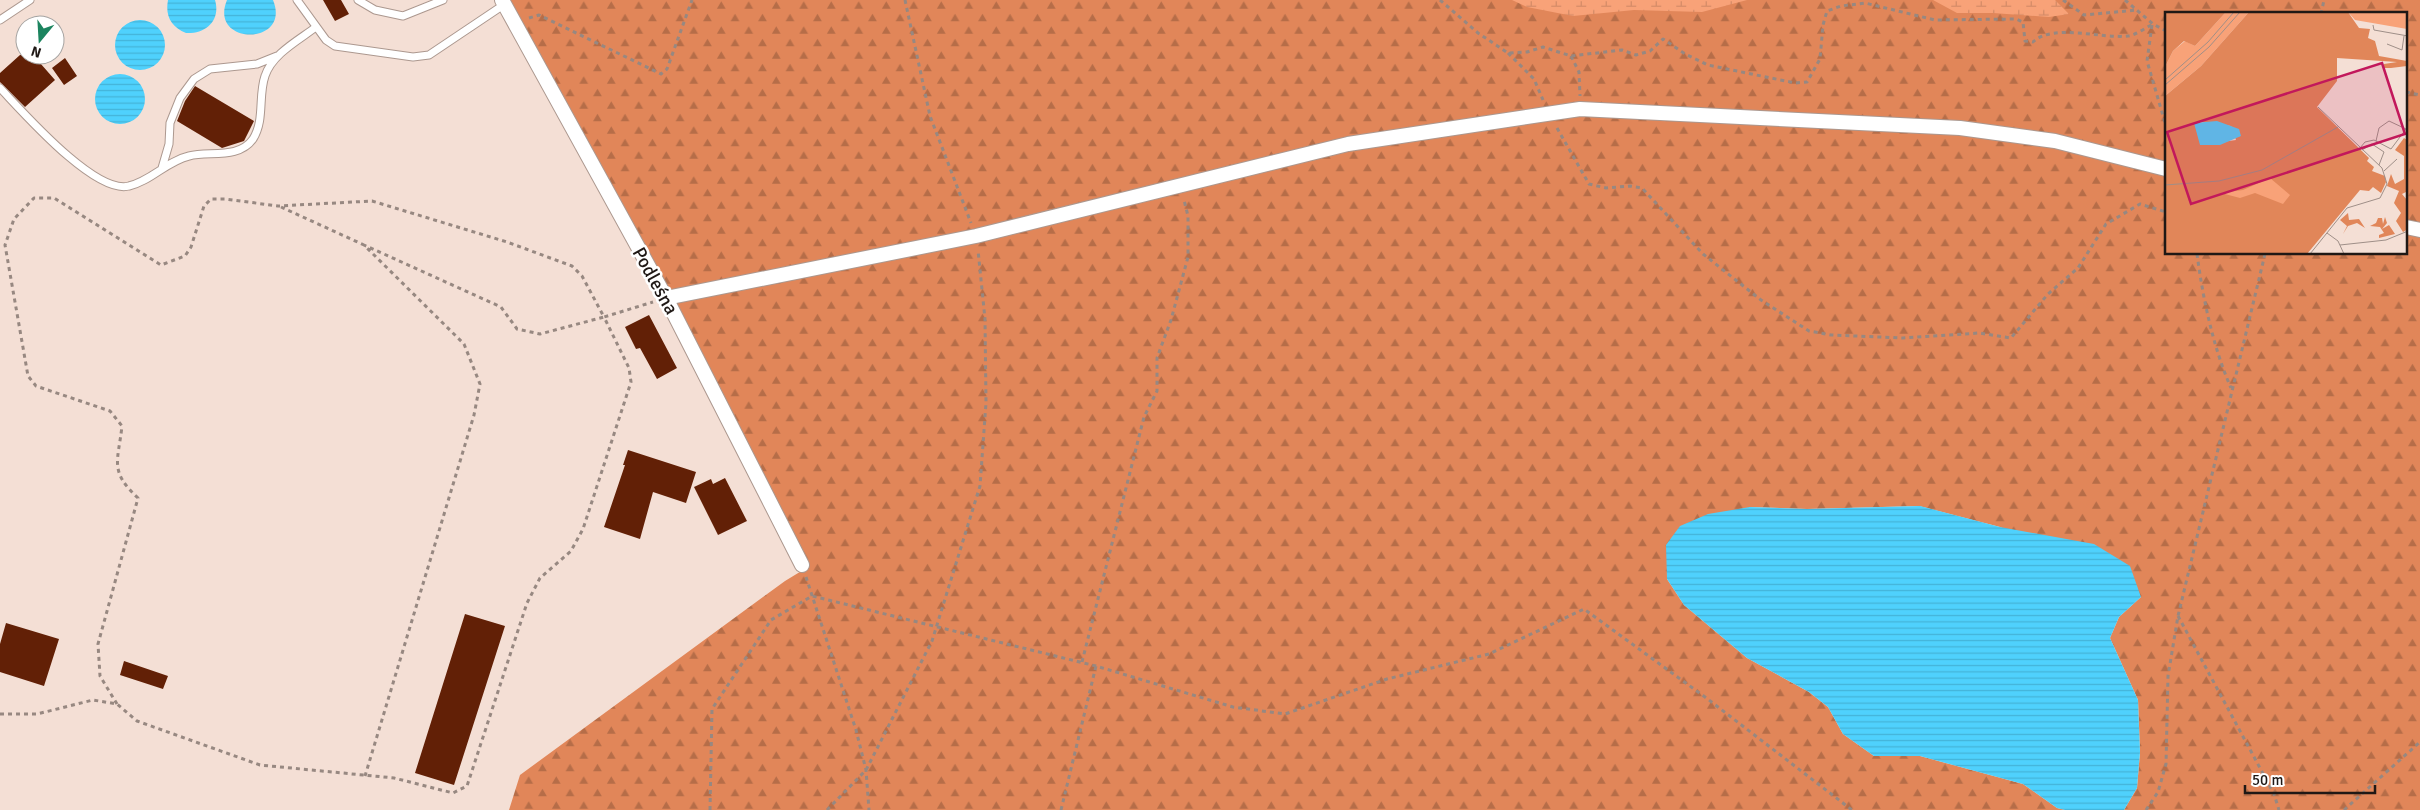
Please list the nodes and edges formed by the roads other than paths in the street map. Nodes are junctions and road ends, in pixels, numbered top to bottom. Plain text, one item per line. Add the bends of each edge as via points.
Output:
1 (30, 0) edge
2 (297, 0) edge
3 (358, 0) edge
4 (443, 0) edge
5 (504, 2) edge
6 (0, 20) edge
7 (316, 27) junction
8 (277, 56) junction
9 (0, 88) edge
10 (162, 168) junction
11 (2165, 169) edge
12 (666, 298) junction
13 (802, 565) road end

1 - 6 lane
2 - 7 lane
3 - 4 lane via 375,10 403,16
5 - 7 lane via 429,55 412,57 335,46
5 - 12 street, Podleśna
7 - 8 lane
8 - 10 lane via 257,64 210,69 194,78 180,98 170,123 169,144
8 - 10 lane via 265,76 260,122 252,139 243,148 224,154 203,153 181,158
9 - 10 lane via 56,148 105,181 120,188 131,186
11 - 12 street via 2055,141 1960,128 1580,109 1348,144 976,236
12 - 13 street, Podleśna

